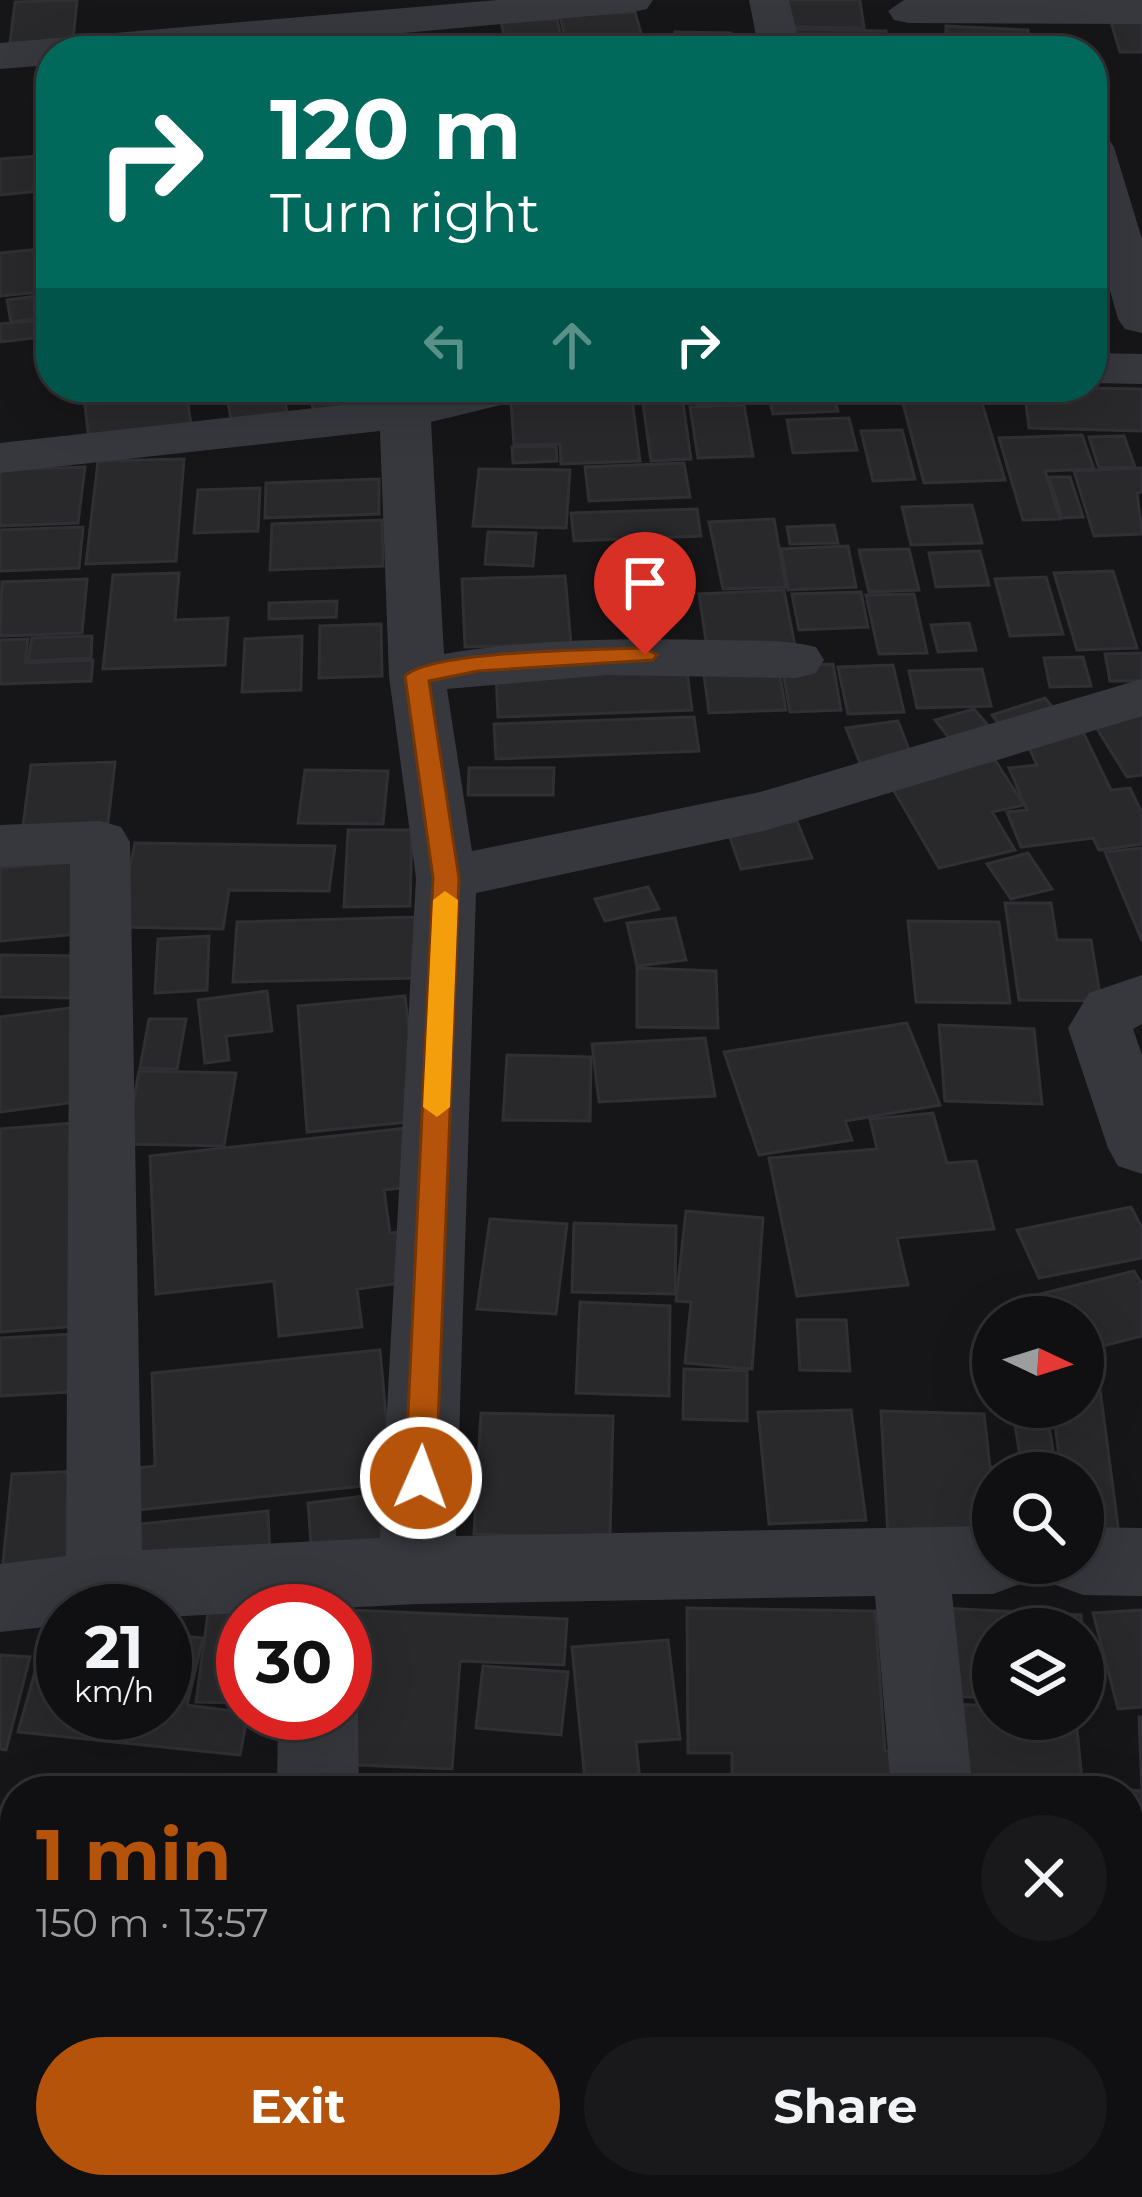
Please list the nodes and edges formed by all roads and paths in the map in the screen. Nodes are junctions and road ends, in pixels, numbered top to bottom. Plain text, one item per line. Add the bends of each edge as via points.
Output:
1 (769, 0) edge
2 (637, 10) edge
3 (909, 11) dead end
4 (1142, 12) edge
5 (1055, 21) edge
6 (362, 36) edge
7 (777, 36) edge
8 (36, 53) edge
9 (0, 56) edge
10 (1107, 199) edge
11 (1142, 319) edge
12 (1107, 368) edge
13 (1142, 369) edge
14 (196, 402) edge
15 (386, 406) edge
16 (202, 438) junction
17 (0, 458) edge
18 (796, 660) dead end
19 (417, 676) junction
20 (1142, 697) edge
21 (0, 846) edge
22 (446, 878) junction
23 (1142, 998) edge
24 (1142, 1148) edge
25 (910, 1559) junction
26 (972, 1560) edge
27 (1104, 1562) edge
28 (1142, 1562) edge
29 (417, 1570) junction
30 (104, 1584) edge
31 (355, 1584) edge
32 (36, 1594) edge
33 (0, 1598) edge
34 (319, 1740) edge
35 (318, 1776) edge
36 (931, 1776) edge

1 - 7 street
2 - 6 street
3 - 5 street
4 - 5 street
8 - 9 street
10 - 11 street
12 - 13 street
14 - 16 street
15 - 16 street
15 - 19 street
16 - 17 street
18 - 19 street via 645,655 478,664
19 - 22 street
20 - 22 street via 764,811
21 - 30 street via 100,842
22 - 29 street
23 - 24 street via 1112,1010 1100,1028
25 - 26 street
25 - 29 street
25 - 36 street
27 - 28 street
29 - 31 street
32 - 33 street
34 - 35 street

